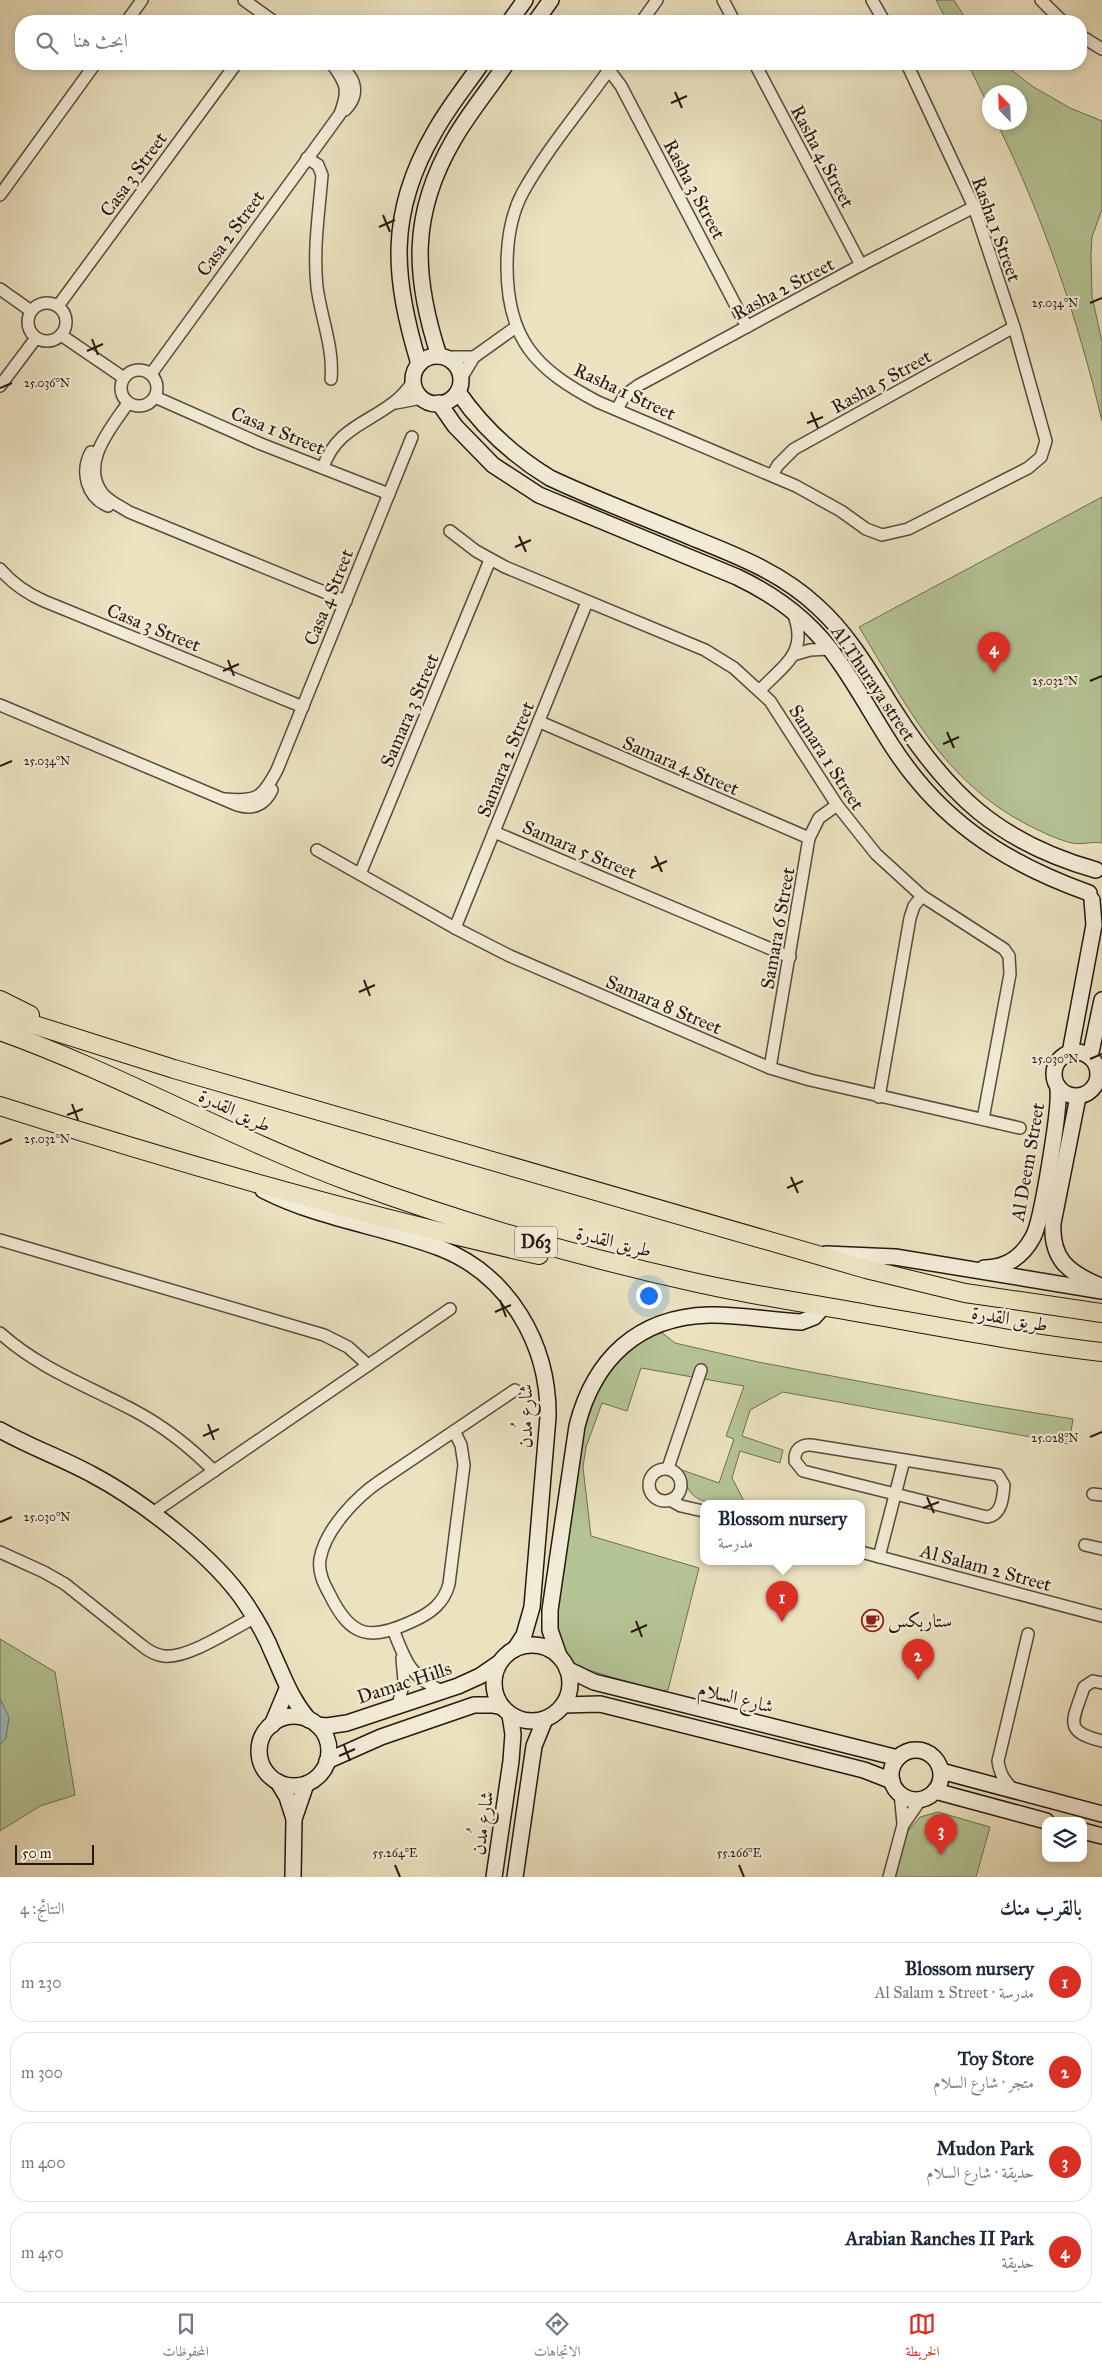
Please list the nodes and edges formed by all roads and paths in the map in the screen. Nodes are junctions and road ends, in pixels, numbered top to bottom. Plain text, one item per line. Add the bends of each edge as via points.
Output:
1 (142, 0) edge
2 (244, 0) edge
3 (525, 0) edge
4 (551, 0) edge
5 (657, 0) edge
6 (722, 0) edge
7 (872, 0) edge
8 (1041, 0) edge
9 (131, 15) edge
10 (264, 15) edge
11 (514, 15) edge
12 (540, 15) edge
13 (646, 15) edge
14 (731, 15) edge
15 (881, 15) edge
16 (1056, 15) edge
17 (1087, 40) edge
18 (1102, 49) edge
19 (91, 70) edge
20 (232, 70) edge
21 (344, 70) edge
22 (477, 70) edge
23 (502, 70) edge
24 (609, 70) edge
25 (613, 70) edge
26 (759, 70) edge
27 (909, 70) edge
28 (307, 158) junction
29 (0, 195) edge
30 (974, 208) junction
31 (861, 265) junction
32 (0, 289) edge
33 (58, 306) junction
34 (31, 312) junction
35 (747, 327) junction
36 (1014, 327) junction
37 (516, 328) junction
38 (61, 335) junction
39 (36, 338) junction
40 (474, 356) junction
41 (443, 357) junction
42 (420, 364) junction
43 (151, 374) junction
44 (462, 377) junction
45 (124, 378) junction
46 (331, 379) dead end
47 (413, 382) junction
48 (0, 386) edge
49 (458, 392) junction
50 (155, 397) junction
51 (422, 398) junction
52 (128, 403) junction
53 (439, 403) junction
54 (395, 404) junction
55 (617, 410) junction
56 (412, 437) dead end
57 (323, 468) junction
58 (772, 475) junction
59 (389, 494) junction
60 (450, 531) dead end
61 (490, 560) junction
62 (0, 569) edge
63 (346, 601) junction
64 (587, 602) junction
65 (792, 610) junction
66 (830, 649) junction
67 (793, 655) junction
68 (760, 690) junction
69 (0, 705) edge
70 (302, 707) junction
71 (540, 722) junction
72 (837, 805) junction
73 (494, 832) junction
74 (809, 838) junction
75 (317, 850) dead end
76 (1099, 869) edge
77 (360, 874) junction
78 (922, 896) junction
79 (1094, 900) edge
80 (455, 928) junction
81 (790, 957) junction
82 (1094, 968) edge
83 (0, 1000) edge
84 (1102, 1000) edge
85 (0, 1014) edge
86 (1078, 1015) junction
87 (1099, 1018) junction
88 (0, 1031) edge
89 (53, 1031) junction
90 (1070, 1053) junction
91 (1090, 1057) junction
92 (770, 1068) junction
93 (1058, 1090) junction
94 (879, 1097) junction
95 (1078, 1097) junction
96 (0, 1106) edge
97 (983, 1120) junction
98 (1020, 1128) dead end
99 (246, 1182) junction
100 (0, 1240) edge
101 (815, 1255) junction
102 (951, 1268) junction
103 (643, 1270) junction
104 (1102, 1286) edge
105 (1102, 1291) edge
106 (824, 1306) junction
107 (450, 1309) dead end
108 (1102, 1313) edge
109 (0, 1333) edge
110 (1102, 1352) edge
111 (368, 1365) junction
112 (701, 1370) dead end
113 (515, 1390) dead end
114 (0, 1430) edge
115 (454, 1431) junction
116 (904, 1460) junction
117 (668, 1468) junction
118 (214, 1470) junction
119 (680, 1492) junction
120 (895, 1496) junction
121 (670, 1500) junction
122 (541, 1504) junction
123 (566, 1506) junction
124 (698, 1509) edge
125 (151, 1514) junction
126 (1085, 1544) dead end
127 (1102, 1549) edge
128 (0, 1552) edge
129 (865, 1553) edge
130 (879, 1557) junction
131 (1102, 1616) edge
132 (254, 1618) junction
133 (393, 1629) junction
134 (1028, 1634) dead end
135 (515, 1649) junction
136 (401, 1651) junction
137 (499, 1663) junction
138 (563, 1663) junction
139 (1102, 1683) edge
140 (287, 1689) junction
141 (444, 1690) junction
142 (398, 1705) junction
143 (563, 1705) junction
144 (506, 1711) junction
145 (454, 1712) junction
146 (545, 1719) junction
147 (313, 1722) junction
148 (272, 1725) junction
149 (1102, 1742) edge
150 (898, 1758) junction
151 (328, 1761) junction
152 (941, 1771) junction
153 (278, 1782) junction
154 (306, 1784) junction
155 (896, 1787) junction
156 (1014, 1790) junction
157 (935, 1791) junction
158 (921, 1799) junction
159 (1102, 1814) edge
160 (294, 1820) junction
161 (1042, 1820) edge
162 (903, 1825) junction
163 (1087, 1832) edge
164 (1102, 1836) edge
165 (293, 1877) edge
166 (494, 1877) edge
167 (515, 1877) edge
168 (889, 1877) edge

1 - 9 street
2 - 10 street
3 - 11 street
4 - 12 street
5 - 13 street
6 - 14 street
7 - 15 street
8 - 16 street
17 - 18 street
19 - 29 street
20 - 33 street, Casa 3 Street
21 - 28 street, Casa 2 Street via 354,83 354,97
22 - 42 street via 434,132 419,161 400,223 400,288
23 - 41 street via 455,137 440,165 422,225 421,287 427,317
24 - 37 street, Rasha 1 Street via 533,176 512,220 507,248 507,277 509,305
25 - 35 street, Rasha 3 Street
26 - 31 street, Rasha 4 Street
27 - 30 street, Rasha 1 Street
28 - 43 street, Casa 2 Street
28 - 46 street via 318,165 322,175 315,265 322,321 331,354
30 - 31 street, Rasha 2 Street
30 - 36 street, Rasha 1 Street
31 - 35 street, Rasha 2 Street
32 - 34 street
33 - 34 street via 40,304
33 - 38 street via 66,323
34 - 39 street via 29,329
35 - 55 street, Rasha 2 Street via 638,385 625,395
36 - 58 street, Rasha 5 Street via 794,449
36 - 58 street, Rasha 1 Street via 1046,441 1041,457 1028,468 929,518 900,538 883,541 865,534 842,512
37 - 40 street
37 - 55 street, Rasha 1 Street via 535,358 551,373 572,388
38 - 39 street via 47,341
38 - 45 street
39 - 48 street
40 - 41 street
40 - 44 street
41 - 42 street via 425,359
41 - 44 street via 454,362
42 - 47 street
43 - 45 street via 140,370
43 - 50 street via 157,385
44 - 49 street
45 - 52 street via 121,394
47 - 51 street
47 - 54 street
49 - 53 street via 447,402
49 - 76 street, Al Thuraya street via 478,419 508,449 550,478 747,560 796,588 848,640 921,751 968,802 992,822 1034,848 1063,861
50 - 52 street via 140,407
50 - 57 street, Casa 1 Street
51 - 53 street
51 - 54 street
52 - 63 street via 96,455 94,476 104,495 129,512
53 - 65 street, Al Thuraya street via 473,446 494,465 539,495 737,577
54 - 57 street via 338,440
55 - 58 street, Rasha 1 Street
56 - 59 street, Casa 4 Street
57 - 59 street, Casa 1 Street
59 - 63 street, Casa 4 Street
60 - 61 street, Samara 1 Street
61 - 64 street, Samara 1 Street
61 - 77 street, Samara 3 Street
62 - 70 street, Casa 3 Street via 26,593
63 - 70 street, Casa 4 Street
64 - 68 street, Samara 1 Street via 705,650
64 - 71 street, Samara 2 Street
65 - 66 street, Al Thuraya street
65 - 67 street via 800,634
66 - 67 street
66 - 79 street, Al Thuraya street via 898,755 934,799 985,843 1010,859
67 - 68 street
68 - 72 street, Samara 1 Street
69 - 70 street, Casa 4 Street via 245,808 262,804 272,789
71 - 73 street, Samara 2 Street
71 - 74 street, Samara 4 Street
72 - 74 street, Samara 6 Street via 819,818
72 - 78 street, Samara 1 Street via 876,854
73 - 80 street, Samara 2 Street
73 - 81 street, Samara 5 Street
74 - 81 street, Samara 6 Street
75 - 77 street, Samara 8 Street
76 - 79 street via 1089,881
77 - 80 street, Samara 8 Street
78 - 94 street via 910,918
78 - 97 street, Samara 1 Street via 996,943 1009,956 1010,974
79 - 82 street
80 - 92 street, Samara 8 Street via 510,956
81 - 92 street, Samara 6 Street
82 - 86 street
83 - 89 main road
84 - 87 street
85 - 89 main road, طريق القدرة
86 - 87 street
86 - 90 street
87 - 91 street
88 - 103 main road, طريق القدرة / D63 via 110,1074 277,1153 350,1182 504,1233
89 - 101 main road, طريق القدرة
90 - 91 street via 1084,1053
90 - 93 street via 1057,1062 1054,1069
91 - 95 street via 1098,1070 1097,1083 1088,1094
92 - 94 street, Samara 8 Street
93 - 95 street
93 - 102 street, Al Deem Street via 1042,1204 1034,1236 1023,1251 1001,1266
94 - 97 street, Samara 8 Street
95 - 104 street, Al Deem Street via 1052,1239 1066,1266 1082,1278
96 - 99 main road
97 - 98 street, Samara 8 Street
99 - 103 main road via 530,1253 584,1264
99 - 122 street, شارع مُدن via 304,1208 441,1249 466,1262 499,1288 532,1334 545,1374 548,1416
100 - 111 street via 324,1336 348,1347
101 - 102 street via 874,1255
101 - 108 main road, طريق القدرة via 965,1293
102 - 105 street
103 - 106 main road, طريق القدرة / D63
106 - 110 main road, طريق القدرة / D63 via 1038,1345
106 - 123 street via 814,1317 801,1322 692,1316 651,1329 629,1341 609,1358 583,1401
107 - 111 street
109 - 118 street via 42,1364 156,1423
111 - 118 street
112 - 117 street
113 - 115 street
114 - 125 street via 91,1474
115 - 133 street via 461,1444 464,1465 448,1590 430,1612
115 - 133 street via 361,1496 345,1513 322,1552 322,1580 344,1621 362,1632
116 - 120 street
116 - 120 street via 807,1444 798,1448 794,1457 796,1465 803,1471
116 - 120 street via 998,1475 1004,1485 1001,1503 996,1513 987,1518
117 - 119 street via 678,1474
117 - 121 street via 655,1471 648,1482 656,1499
118 - 125 street
119 - 121 street
119 - 124 street
120 - 130 street
121 - 124 street via 680,1506
122 - 123 street
122 - 135 street, شارع مُدن via 532,1607 524,1636
123 - 138 street via 550,1620 553,1640
125 - 132 street via 210,1561 228,1580
126 - 127 street
128 - 132 street via 65,1584 151,1653 179,1655
129 - 130 street, Al Salam 2 Street
130 - 131 street, Al Salam 2 Street
132 - 140 street via 273,1652
133 - 136 street
134 - 156 street via 998,1761 1000,1773
135 - 137 street
135 - 138 street via 534,1645 552,1650
136 - 141 street via 418,1677
136 - 142 street via 404,1682
137 - 141 street, Damac Hills via 480,1676
137 - 144 street via 494,1686
138 - 143 street via 570,1686
138 - 150 street, شارع السلام via 594,1682
139 - 149 street via 1093,1681 1084,1687 1073,1723 1080,1735
140 - 147 street
140 - 148 street
141 - 142 street, Damac Hills
141 - 145 street via 447,1703
142 - 147 street, Damac Hills via 337,1725
143 - 146 street
143 - 155 street via 600,1704 864,1770
144 - 145 street via 484,1704
144 - 146 street via 521,1720
144 - 166 street, شارع مُدن via 513,1734
145 - 151 street via 364,1743
146 - 167 street via 534,1746
147 - 148 street via 294,1717 278,1720
147 - 151 street via 325,1735
148 - 153 street via 260,1744 260,1756 262,1766
150 - 152 street via 904,1753 920,1750 934,1757
150 - 155 street via 893,1765
151 - 154 street via 319,1775
152 - 156 street
152 - 157 street
153 - 154 street via 297,1786
153 - 160 street
154 - 160 street
155 - 158 street via 913,1799
155 - 162 street via 904,1814
156 - 159 street
157 - 158 street
157 - 161 street
158 - 162 street
160 - 165 street
162 - 168 street
163 - 164 street

